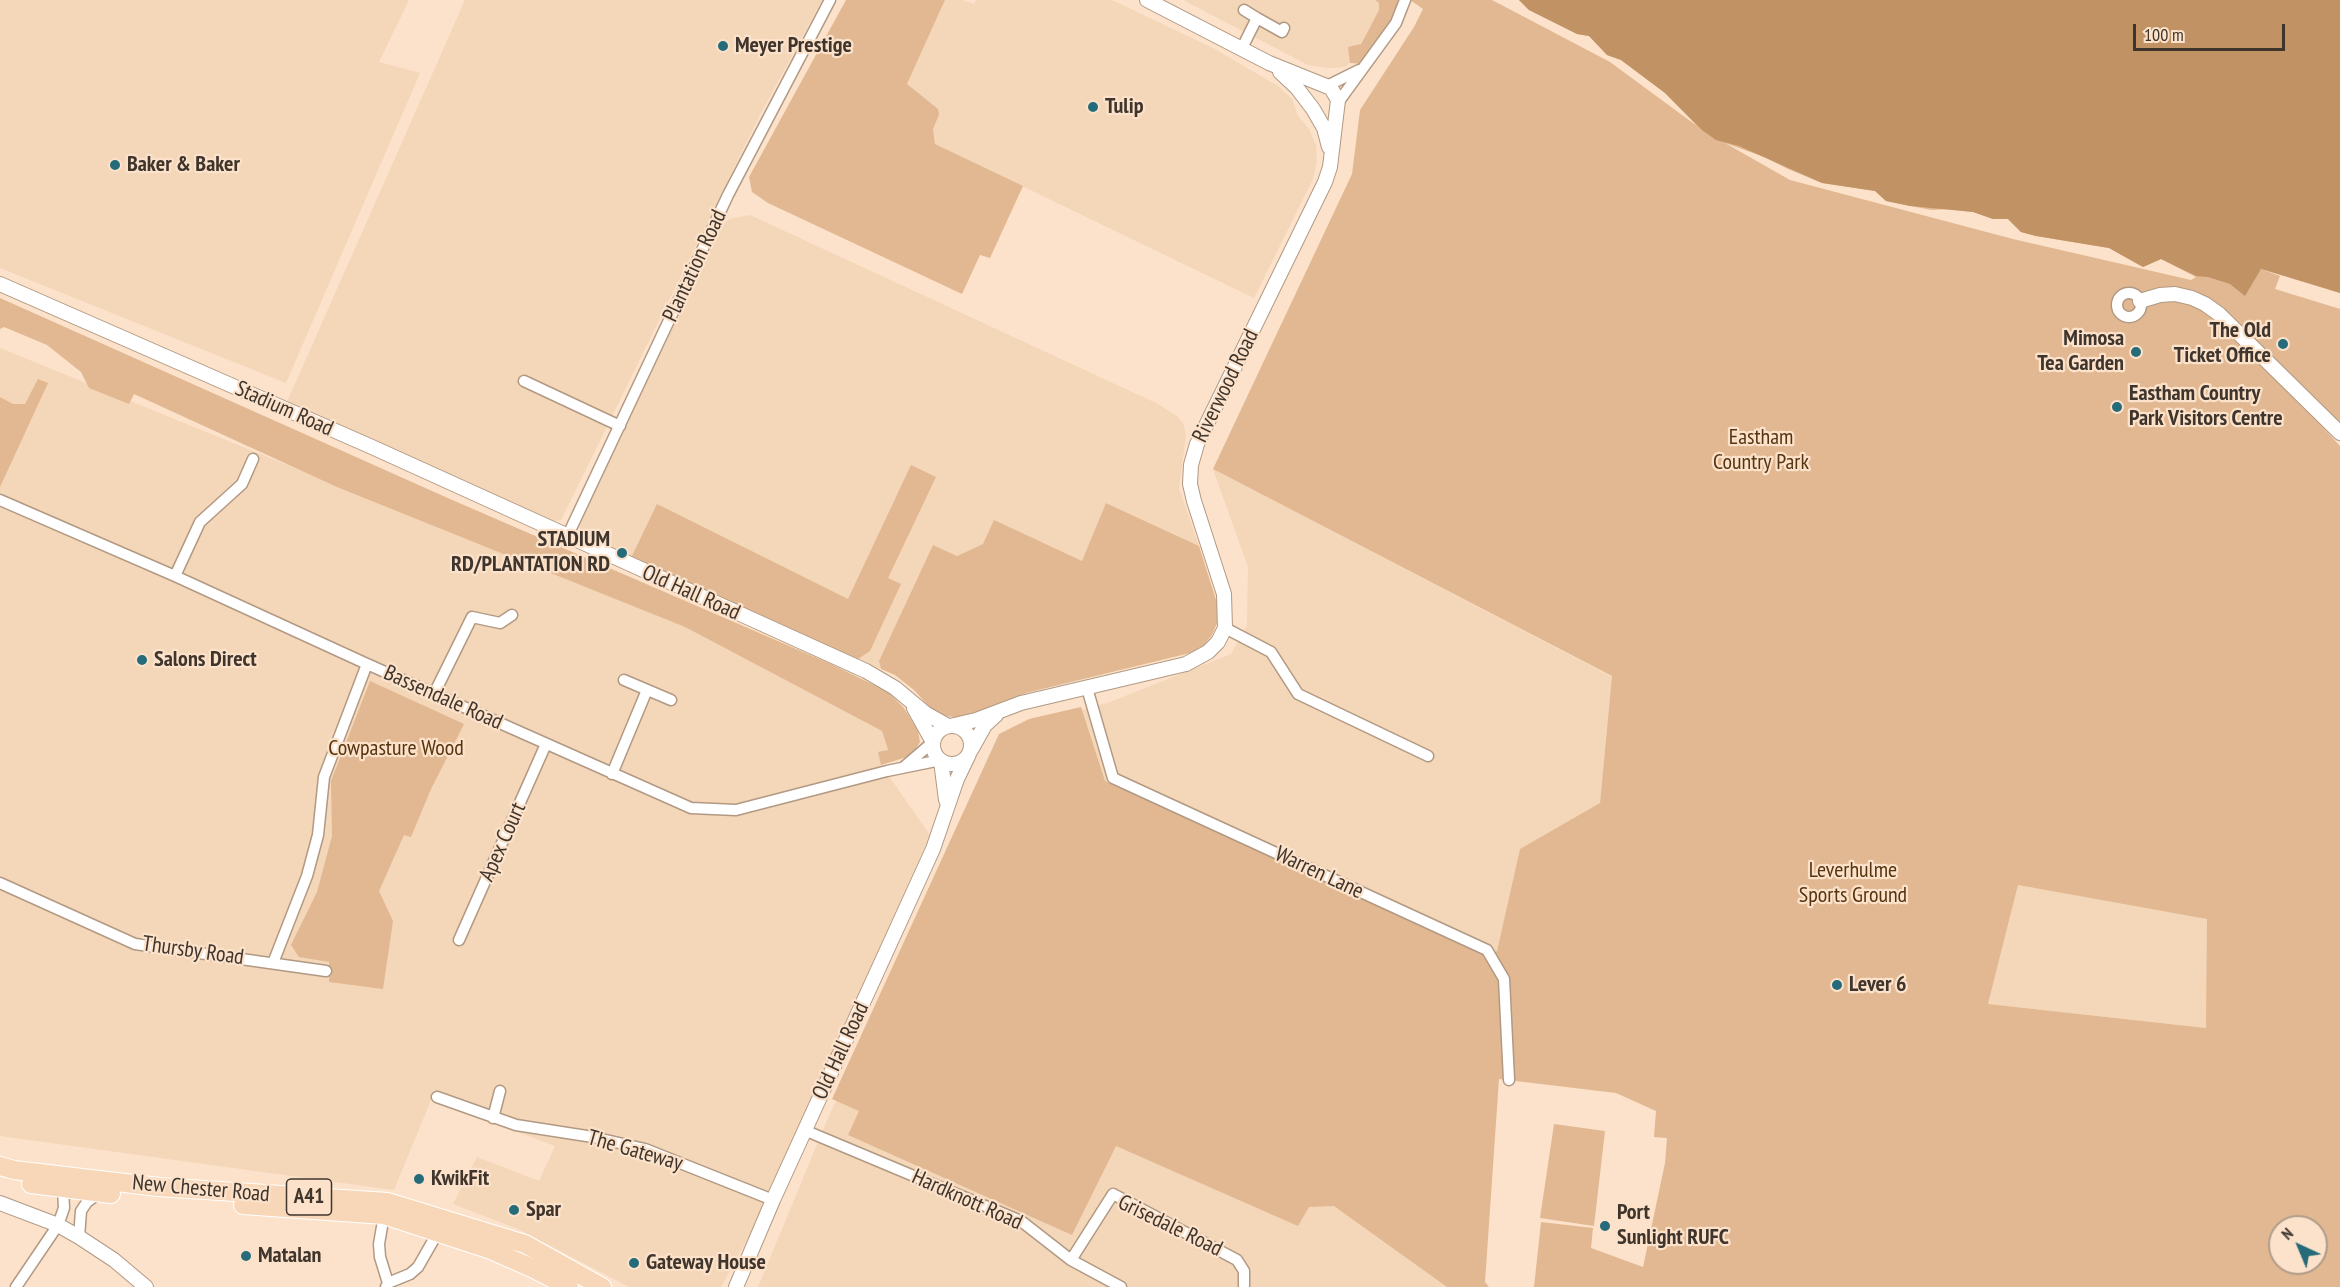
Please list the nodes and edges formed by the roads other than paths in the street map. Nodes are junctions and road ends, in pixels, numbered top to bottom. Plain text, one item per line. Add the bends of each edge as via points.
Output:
1 (830, 0) edge
2 (1147, 0) edge
3 (1405, 0) edge
4 (1244, 10) dead end
5 (1257, 18) junction
6 (1284, 28) dead end
7 (1242, 48) junction
8 (1269, 63) junction
9 (1366, 65) junction
10 (1326, 86) junction
11 (1337, 105) junction
12 (1312, 107) junction
13 (1331, 160) junction
14 (0, 284) edge
15 (2140, 301) dead end
16 (524, 381) dead end
17 (620, 426) junction
18 (2340, 433) edge
19 (254, 459) dead end
20 (0, 500) edge
21 (567, 537) junction
22 (175, 576) junction
23 (512, 615) dead end
24 (1225, 628) junction
25 (367, 664) junction
26 (624, 680) dead end
27 (1087, 688) junction
28 (647, 690) junction
29 (435, 694) junction
30 (671, 700) dead end
31 (909, 701) junction
32 (1000, 712) junction
33 (949, 726) junction
34 (933, 742) junction
35 (546, 744) junction
36 (969, 753) junction
37 (1428, 756) dead end
38 (941, 761) junction
39 (899, 769) junction
40 (612, 774) junction
41 (945, 814) junction
42 (0, 883) edge
43 (459, 940) dead end
44 (273, 963) junction
45 (326, 971) dead end
46 (1509, 1080) dead end
47 (500, 1090) dead end
48 (437, 1097) dead end
49 (493, 1118) junction
50 (804, 1130) junction
51 (0, 1166) edge
52 (0, 1178) edge
53 (63, 1189) junction
54 (100, 1192) junction
55 (773, 1200) junction
56 (0, 1203) edge
57 (384, 1215) junction
58 (58, 1225) junction
59 (438, 1232) junction
60 (80, 1237) junction
61 (1071, 1260) junction
62 (390, 1286) edge
63 (16, 1287) edge
64 (146, 1287) edge
65 (568, 1287) edge
66 (602, 1287) edge
67 (736, 1287) edge
68 (1120, 1287) edge
69 (1244, 1287) edge

1 - 17 street, Plantation Road via 728,195
2 - 7 street
3 - 9 street via 1396,23
4 - 5 street
5 - 6 street via 1282,32
5 - 7 street
7 - 8 street
8 - 10 street
8 - 12 street via 1298,88
9 - 10 street
9 - 11 street
10 - 11 street via 1337,95
10 - 12 street via 1314,89 1310,97
11 - 12 street via 1326,114
11 - 13 street, Riverwood Road
12 - 13 street via 1326,137
13 - 24 street, Riverwood Road via 1322,187 1197,444 1191,465 1194,501 1224,594
14 - 21 street, Stadium Road
15 - 18 street via 2175,294 2205,304
16 - 17 street
17 - 21 street, Plantation Road
19 - 22 street via 242,484 200,522
20 - 22 street, Bassendale Road
21 - 31 street, Old Hall Road via 866,671
22 - 25 street, Bassendale Road
23 - 29 street via 500,622 471,617
24 - 27 street via 1208,652 1186,664
24 - 37 street via 1271,652 1298,694
25 - 29 street, Bassendale Road
25 - 44 street via 324,777 318,835 307,876
26 - 28 street
27 - 32 street via 1021,703
27 - 46 street, Warren Lane via 1113,778 1487,950 1504,979
28 - 30 street
28 - 40 street
29 - 35 street, Bassendale Road
31 - 33 street, Old Hall Road
31 - 34 street, Old Hall Road
32 - 33 street
32 - 36 street via 985,726
33 - 34 street via 938,732
33 - 36 street via 967,733
34 - 38 street
34 - 39 street, Bassendale Road
35 - 40 street, Bassendale Road
35 - 43 street, Apex Court
36 - 38 street via 954,764
36 - 41 street, Old Hall Road
38 - 39 street, Bassendale Road
38 - 41 street, Old Hall Road
39 - 40 street, Bassendale Road via 736,810 691,808
41 - 50 street, Old Hall Road via 895,935
42 - 44 street, Thursby Road via 135,944
44 - 45 street, Thursby Road
47 - 49 street
48 - 49 street, The Gateway
49 - 55 street, The Gateway via 536,1130 636,1146
50 - 55 street, Old Hall Road
50 - 61 street, Hardknott Road via 1021,1221
51 - 66 highway, New Chester Road / A41 via 159,1187 388,1203 525,1244
52 - 53 highway, New Chester Road / A41
53 - 54 highway, New Chester Road / A41
53 - 58 street via 64,1208
54 - 57 highway, New Chester Road / A41
54 - 60 street via 81,1211
55 - 67 street, Old Hall Road
56 - 58 street
57 - 59 highway, New Chester Road / A41
57 - 62 street via 380,1257
58 - 60 street
58 - 63 street
59 - 62 street via 418,1267
59 - 65 highway, New Chester Road / A41 via 515,1260
60 - 64 street
61 - 68 street, Hardknott Road
61 - 69 street, Grisedale Road via 1113,1194 1238,1260 1244,1271

